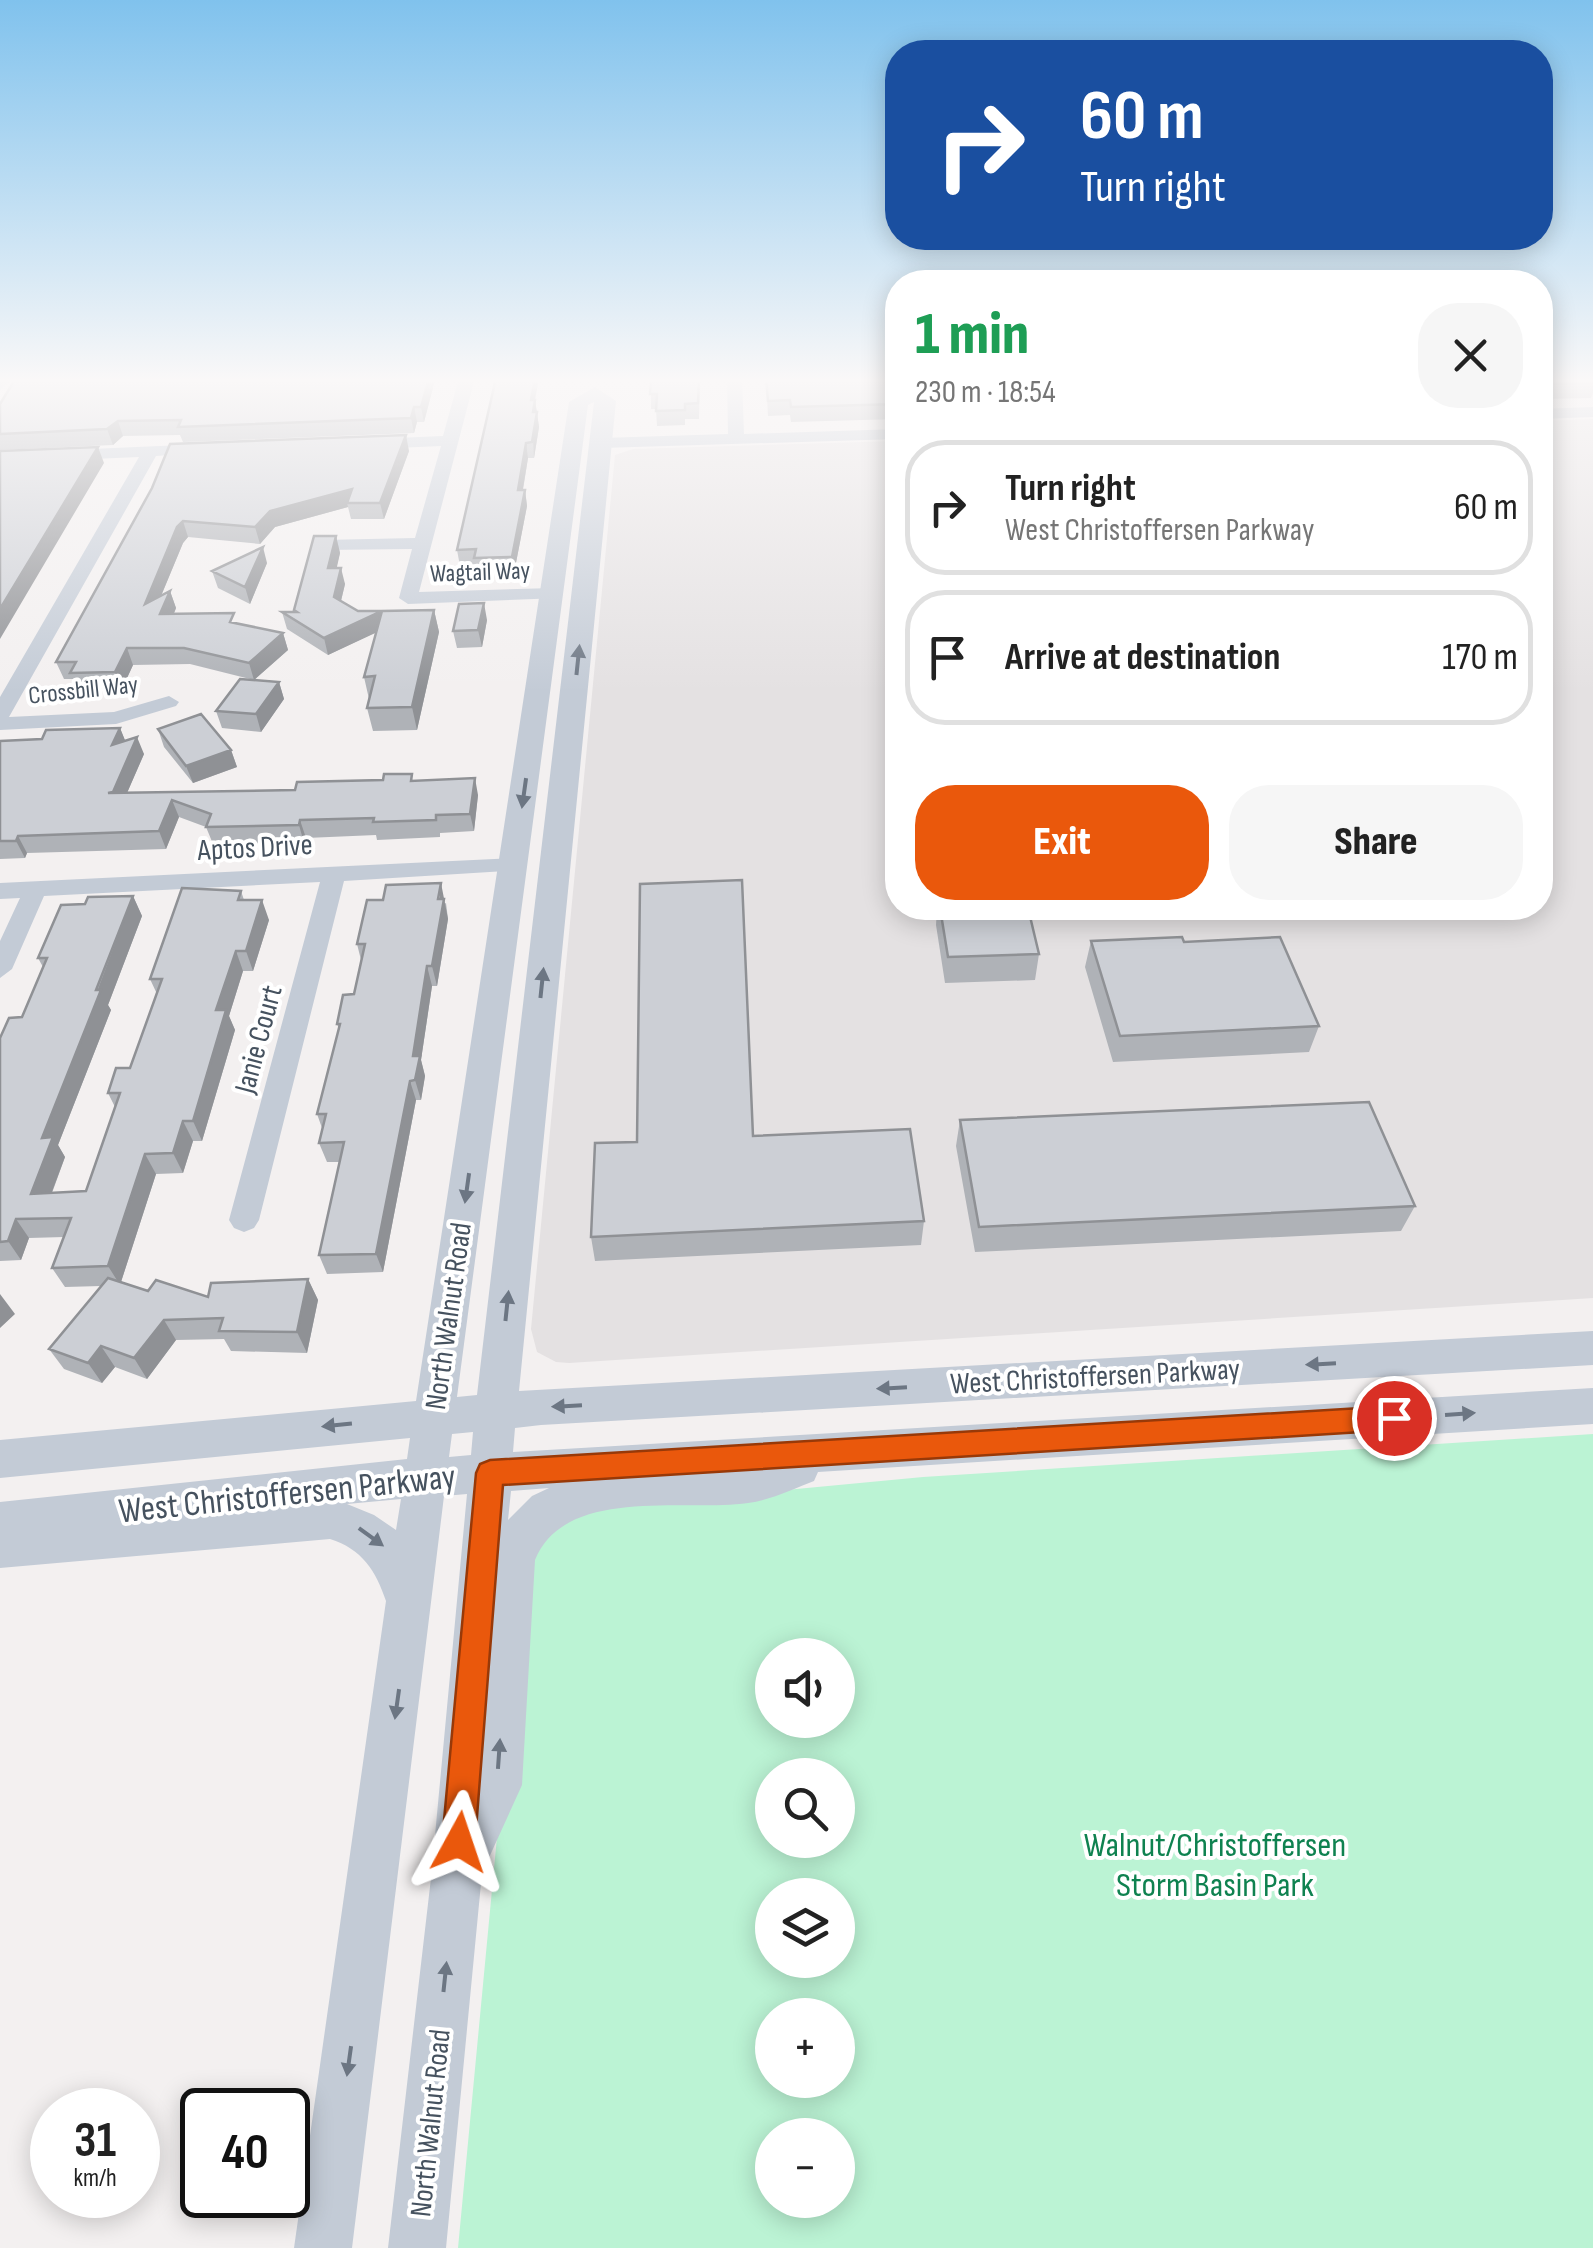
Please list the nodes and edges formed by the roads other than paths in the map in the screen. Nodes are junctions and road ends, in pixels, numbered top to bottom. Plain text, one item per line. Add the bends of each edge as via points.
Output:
1 (132, 483) edge
2 (440, 483) edge
3 (568, 483) edge
4 (598, 483) edge
5 (424, 543) junction
6 (322, 544) edge
7 (552, 594) junction
8 (169, 702) dead end
9 (0, 714) edge
10 (0, 724) edge
11 (514, 865) junction
12 (334, 873) junction
13 (36, 888) junction
14 (0, 892) edge
15 (0, 969) edge
16 (244, 1220) dead end
17 (1593, 1348) edge
18 (1593, 1406) edge
19 (496, 1411) junction
20 (434, 1416) junction
21 (837, 1453) junction
22 (0, 1459) edge
23 (490, 1473) junction
24 (425, 1478) junction
25 (0, 1522) edge
26 (0, 1547) edge
27 (410, 1608) junction
28 (456, 1878) junction
29 (323, 2248) edge
30 (417, 2248) edge

1 - 9 street
2 - 5 street
3 - 7 street, North Walnut Road
19 -> 4 street, North Walnut Road
5 - 6 street
5 - 7 street, Wagtail Way via 408,598
7 -> 11 street, North Walnut Road
8 - 10 street, Crossbill Way via 116,718
11 - 12 street, Aptos Drive
11 -> 20 street, North Walnut Road
12 - 13 street, Aptos Drive
12 - 16 street, Janie Court
13 - 14 street, Aptos Drive
13 - 15 street
17 -> 19 street, West Christoffersen Parkway
21 -> 18 street, West Christoffersen Parkway
19 - 20 street, West Christoffersen Parkway
19 - 23 street, North Walnut Road
20 -> 22 street, West Christoffersen Parkway
20 - 24 street, North Walnut Road
21 - 23 street, West Christoffersen Parkway
28 -> 21 street via 497,1785 513,1560 523,1528 548,1508 581,1496 750,1484
23 - 24 street, West Christoffersen Parkway
23 - 28 street, North Walnut Road
24 - 25 street, West Christoffersen Parkway
24 - 27 street, North Walnut Road
26 -> 27 street via 330,1519 357,1526 386,1547
27 -> 29 street, North Walnut Road
30 -> 28 street, North Walnut Road

